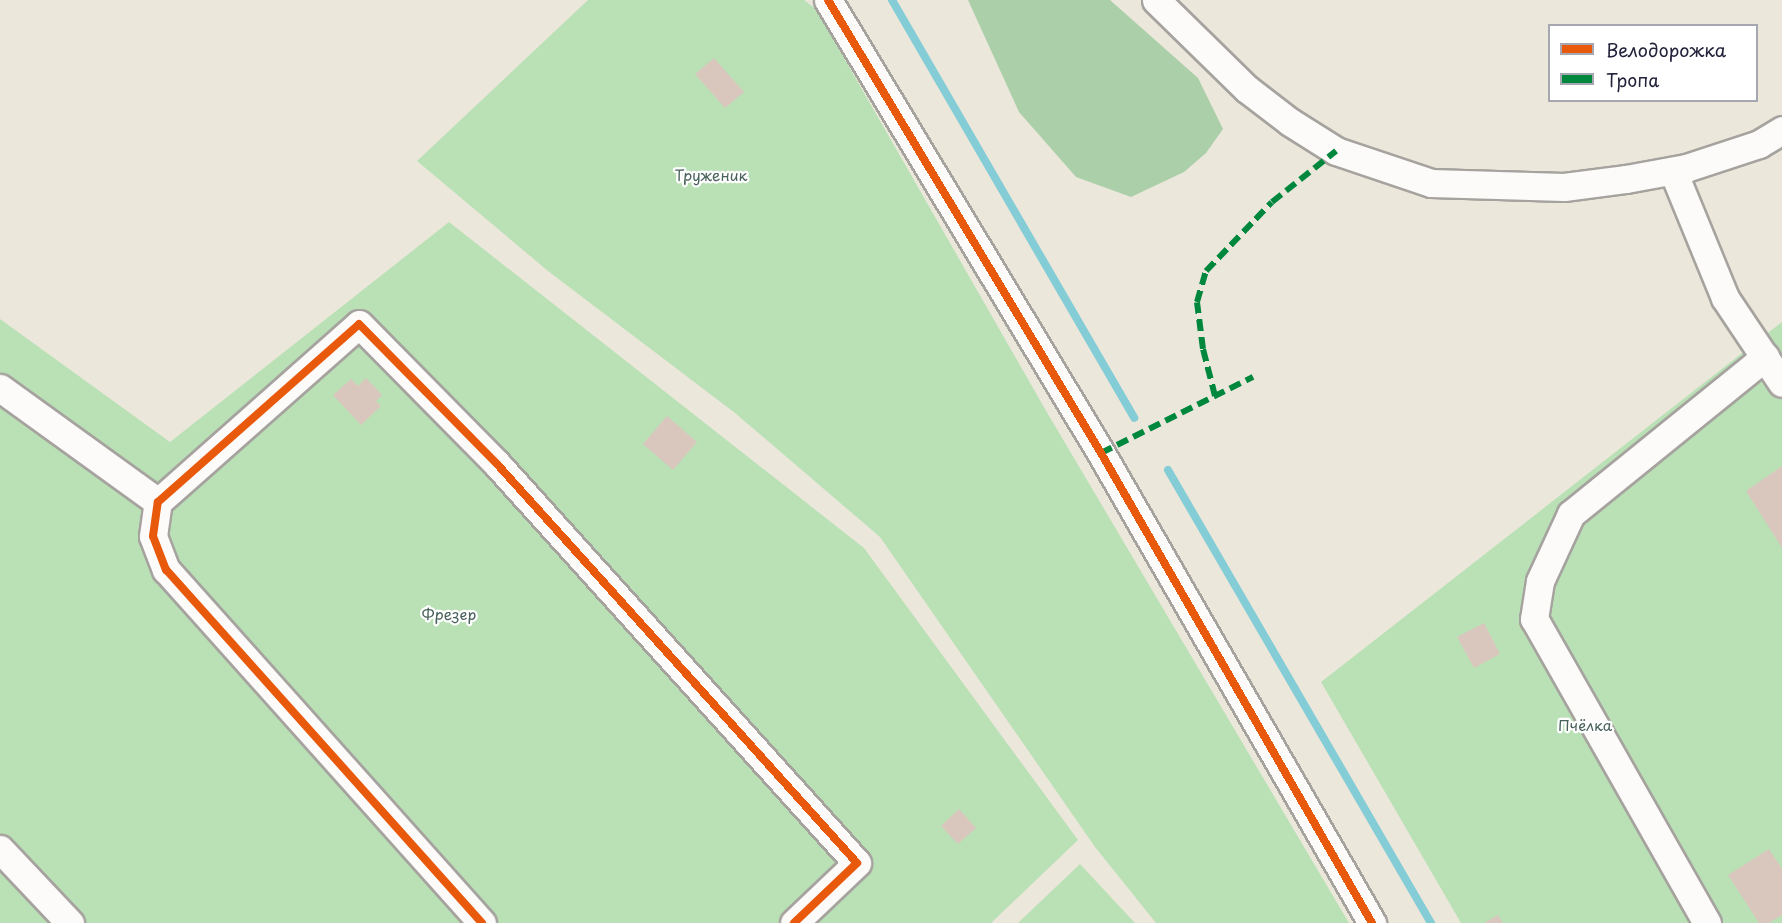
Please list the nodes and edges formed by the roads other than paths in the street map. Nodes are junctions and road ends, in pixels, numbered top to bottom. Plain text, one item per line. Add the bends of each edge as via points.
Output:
1 (828, 0) edge
2 (1156, 0) edge
3 (1782, 130) edge
4 (1673, 171) junction
5 (1765, 357) junction
6 (1782, 383) edge
7 (0, 388) edge
8 (158, 502) junction
9 (0, 849) edge
10 (70, 923) edge
11 (482, 923) edge
12 (794, 923) edge
13 (1372, 923) edge
14 (1707, 923) edge

1 - 13 street via 1101,453
2 - 4 street via 1239,81 1290,122 1336,151 1378,168 1431,183 1485,187 1564,187
3 - 4 street via 1759,144
4 - 5 street via 1725,298
5 - 6 street
5 - 14 street via 1571,514 1540,581 1534,620
7 - 8 street
8 - 11 street via 153,536 166,570
8 - 12 street via 359,324 497,464 857,863
9 - 10 street

